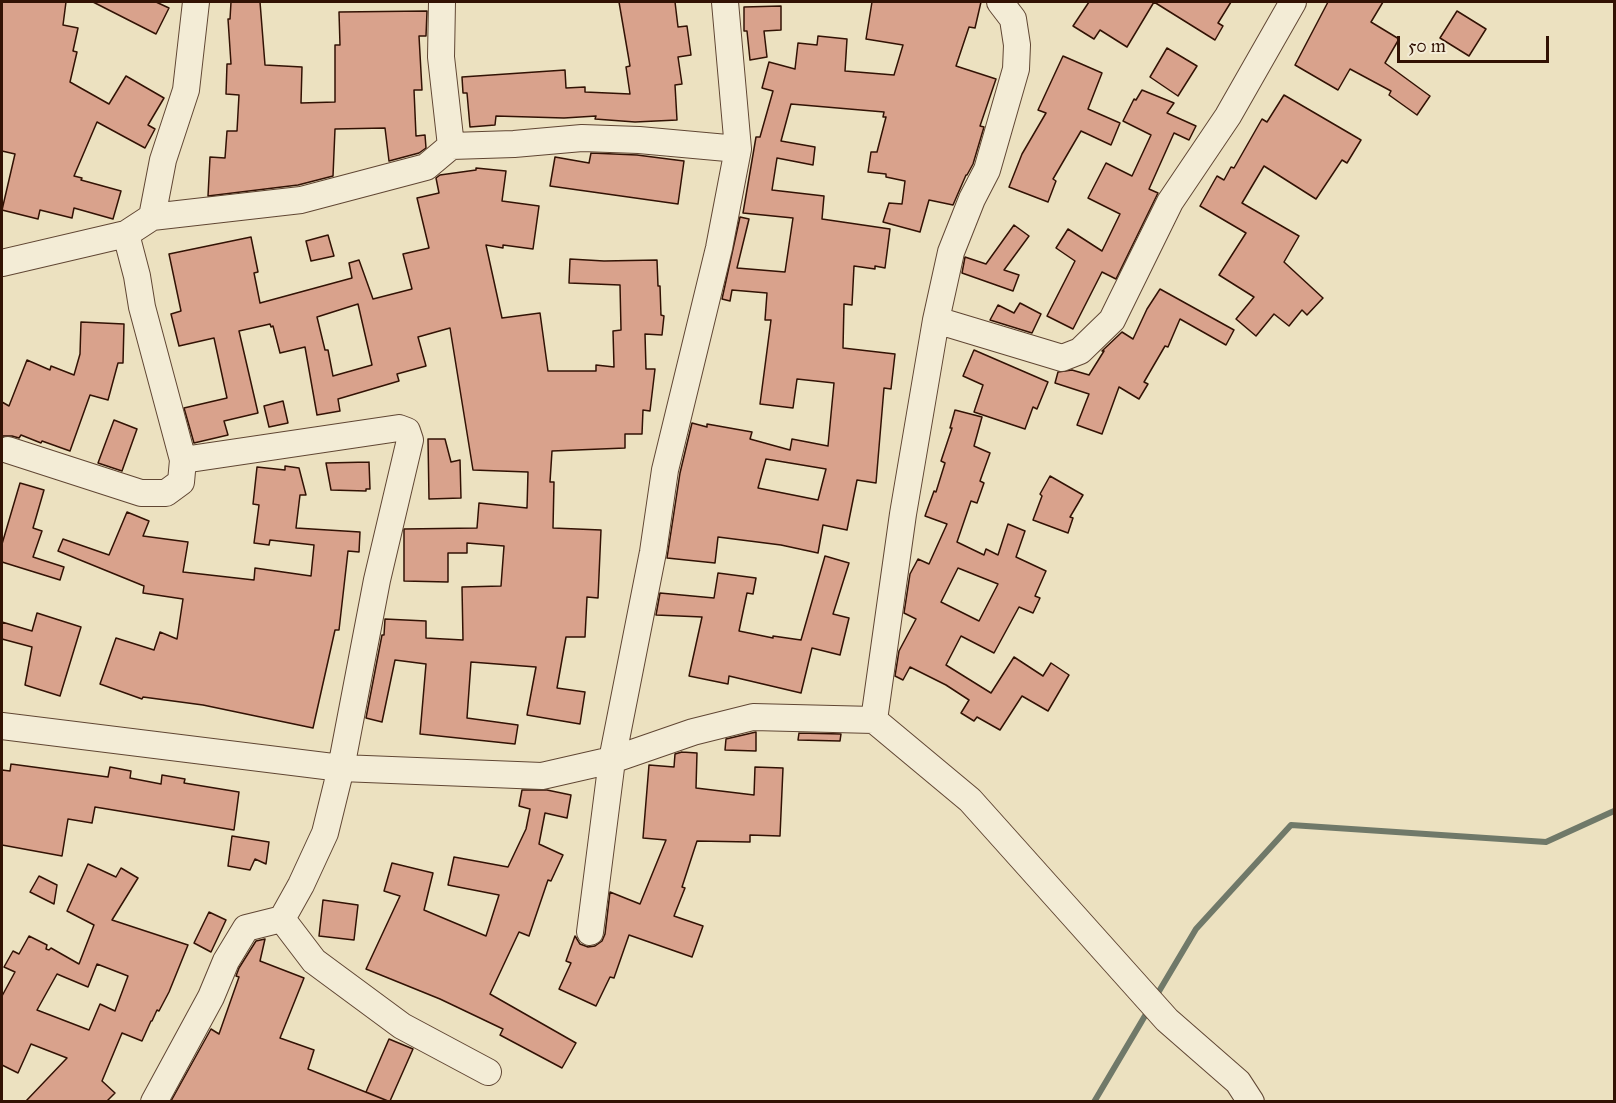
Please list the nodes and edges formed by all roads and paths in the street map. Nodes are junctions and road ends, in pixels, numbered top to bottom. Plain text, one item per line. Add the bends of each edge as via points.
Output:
1 (196, 2) edge
2 (442, 2) edge
3 (725, 2) edge
4 (1000, 2) edge
5 (1293, 2) edge
6 (451, 146) junction
7 (738, 149) junction
8 (152, 217) junction
9 (126, 234) junction
10 (2, 263) edge
11 (936, 320) junction
12 (8, 450) dead end
13 (183, 460) junction
14 (874, 720) junction
15 (2, 726) edge
16 (612, 760) junction
17 (341, 768) junction
18 (282, 919) junction
19 (590, 932) dead end
20 (488, 1072) dead end
21 (154, 1101) edge
22 (1251, 1101) edge

1 - 8 street via 186,90 163,160
2 - 6 street via 441,57
3 - 7 street
4 - 11 street via 1013,19 1016,69 987,170 951,252
5 - 11 street via 1228,116 1170,202 1112,320 1080,351 1062,358
6 - 7 street via 582,138
6 - 8 street via 426,166 301,200
7 - 16 street via 719,248 664,470 653,552
8 - 9 street
9 - 10 street
9 - 13 street
11 - 14 street
12 - 13 street via 141,493 166,493 181,482
13 - 17 street via 399,428 407,432 410,440 377,580
14 - 16 street via 753,717 693,732
14 - 22 street via 970,800 1167,1020 1238,1082
15 - 17 street
16 - 17 street via 542,776
16 - 19 street
17 - 18 street via 325,832
18 - 20 street via 314,961 402,1026
18 - 21 street via 246,928

